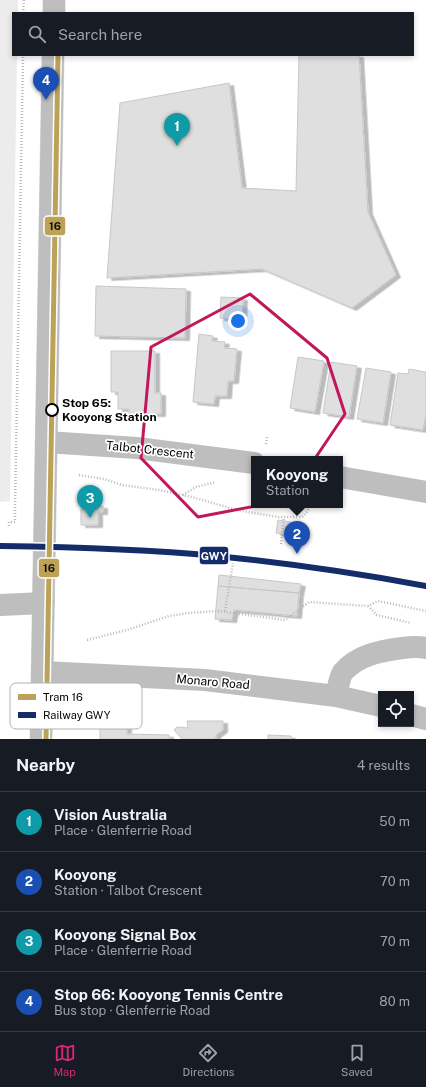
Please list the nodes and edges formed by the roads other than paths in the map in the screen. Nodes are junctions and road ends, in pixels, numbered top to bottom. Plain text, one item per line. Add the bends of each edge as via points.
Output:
1 (54, 0) edge
2 (54, 12) edge
3 (53, 56) edge
4 (46, 442) junction
5 (251, 463) edge
6 (343, 478) edge
7 (426, 492) edge
8 (44, 603) junction
9 (0, 605) edge
10 (422, 647) edge
11 (43, 672) junction
12 (43, 683) edge
13 (336, 696) junction
14 (378, 705) edge
15 (414, 716) edge
16 (426, 719) edge
17 (41, 729) edge
18 (41, 739) edge

1 - 2 main road
3 - 4 main road
4 - 5 main road, Talbot Crescent via 138,448
4 - 8 main road
6 - 7 main road
8 - 9 main road
8 - 11 main road
10 - 13 main road via 383,651 352,663 342,674
11 - 12 main road
11 - 13 main road, Monaro Road via 205,680
13 - 14 main road, Monaro Road
15 - 16 main road
17 - 18 main road

